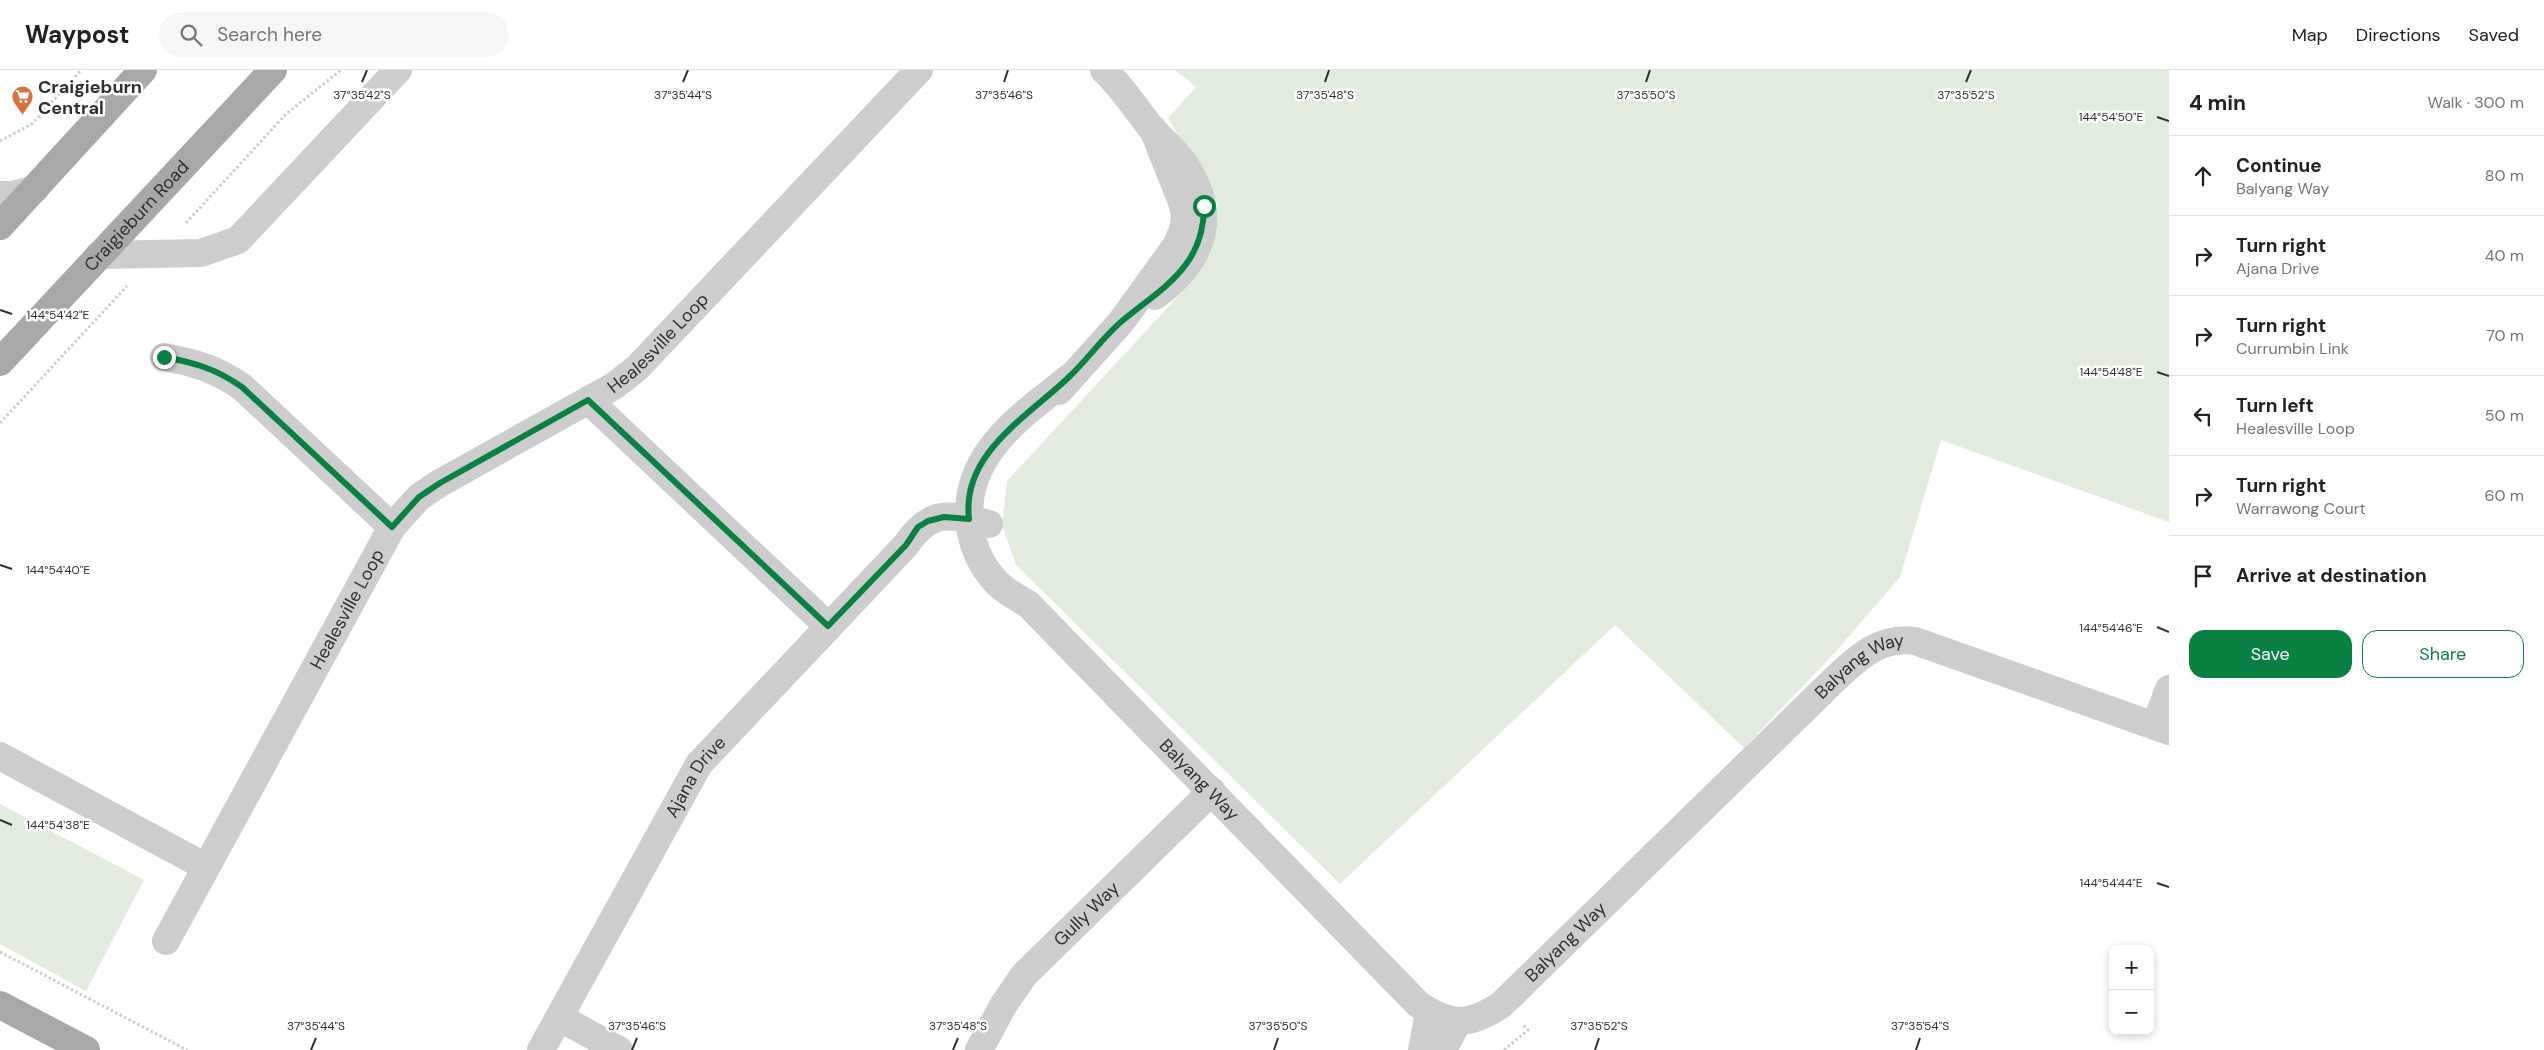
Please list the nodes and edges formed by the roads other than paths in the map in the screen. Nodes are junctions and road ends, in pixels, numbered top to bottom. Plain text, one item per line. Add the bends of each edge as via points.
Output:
1 (143, 70) edge
2 (273, 70) edge
3 (398, 70) edge
4 (919, 70) edge
5 (1104, 70) edge
6 (35, 189) junction
7 (0, 194) edge
8 (0, 226) edge
9 (99, 255) junction
10 (164, 357) dead end
11 (0, 362) edge
12 (588, 400) junction
13 (976, 525) junction
14 (392, 527) junction
15 (828, 626) junction
16 (2169, 689) edge
17 (2162, 729) edge
18 (0, 756) edge
19 (1212, 791) junction
20 (206, 867) junction
21 (166, 941) dead end
22 (0, 1005) edge
23 (1429, 1012) junction
24 (560, 1018) junction
25 (1458, 1021) junction
26 (86, 1050) edge
27 (542, 1050) edge
28 (619, 1050) edge
29 (979, 1050) edge
30 (1422, 1050) edge
31 (1443, 1050) edge

1 - 6 main road
2 - 9 main road, Craigieburn Road
3 - 9 street via 238,240 202,253
4 - 12 street, Healesville Loop via 637,368
5 - 13 street, Balyang Way via 1122,87 1152,129 1182,202 1183,230 1176,246 1121,322 1070,376 1007,458
6 - 7 street via 13,195
6 - 8 main road
9 - 11 main road, Craigieburn Road
10 - 14 street via 194,362 219,372 242,387
12 - 14 street, Healesville Loop via 440,483 419,497
12 - 15 street
13 - 15 street, Ajana Drive via 951,536 931,537 906,545
13 - 19 street, Balyang Way via 1029,605
14 - 20 street, Healesville Loop
15 - 24 street, Ajana Drive via 699,764
16 - 17 street
17 - 25 street, Balyang Way via 1915,641 1903,639 1872,648 1853,661 1502,1004 1472,1021
18 - 20 street
19 - 23 street, Balyang Way
19 - 29 street, Gully Way via 1024,975
20 - 21 street, Healesville Loop
22 - 26 main road
23 - 25 street, Balyang Way
23 - 30 street
24 - 27 street, Ajana Drive
24 - 28 street
25 - 31 street

